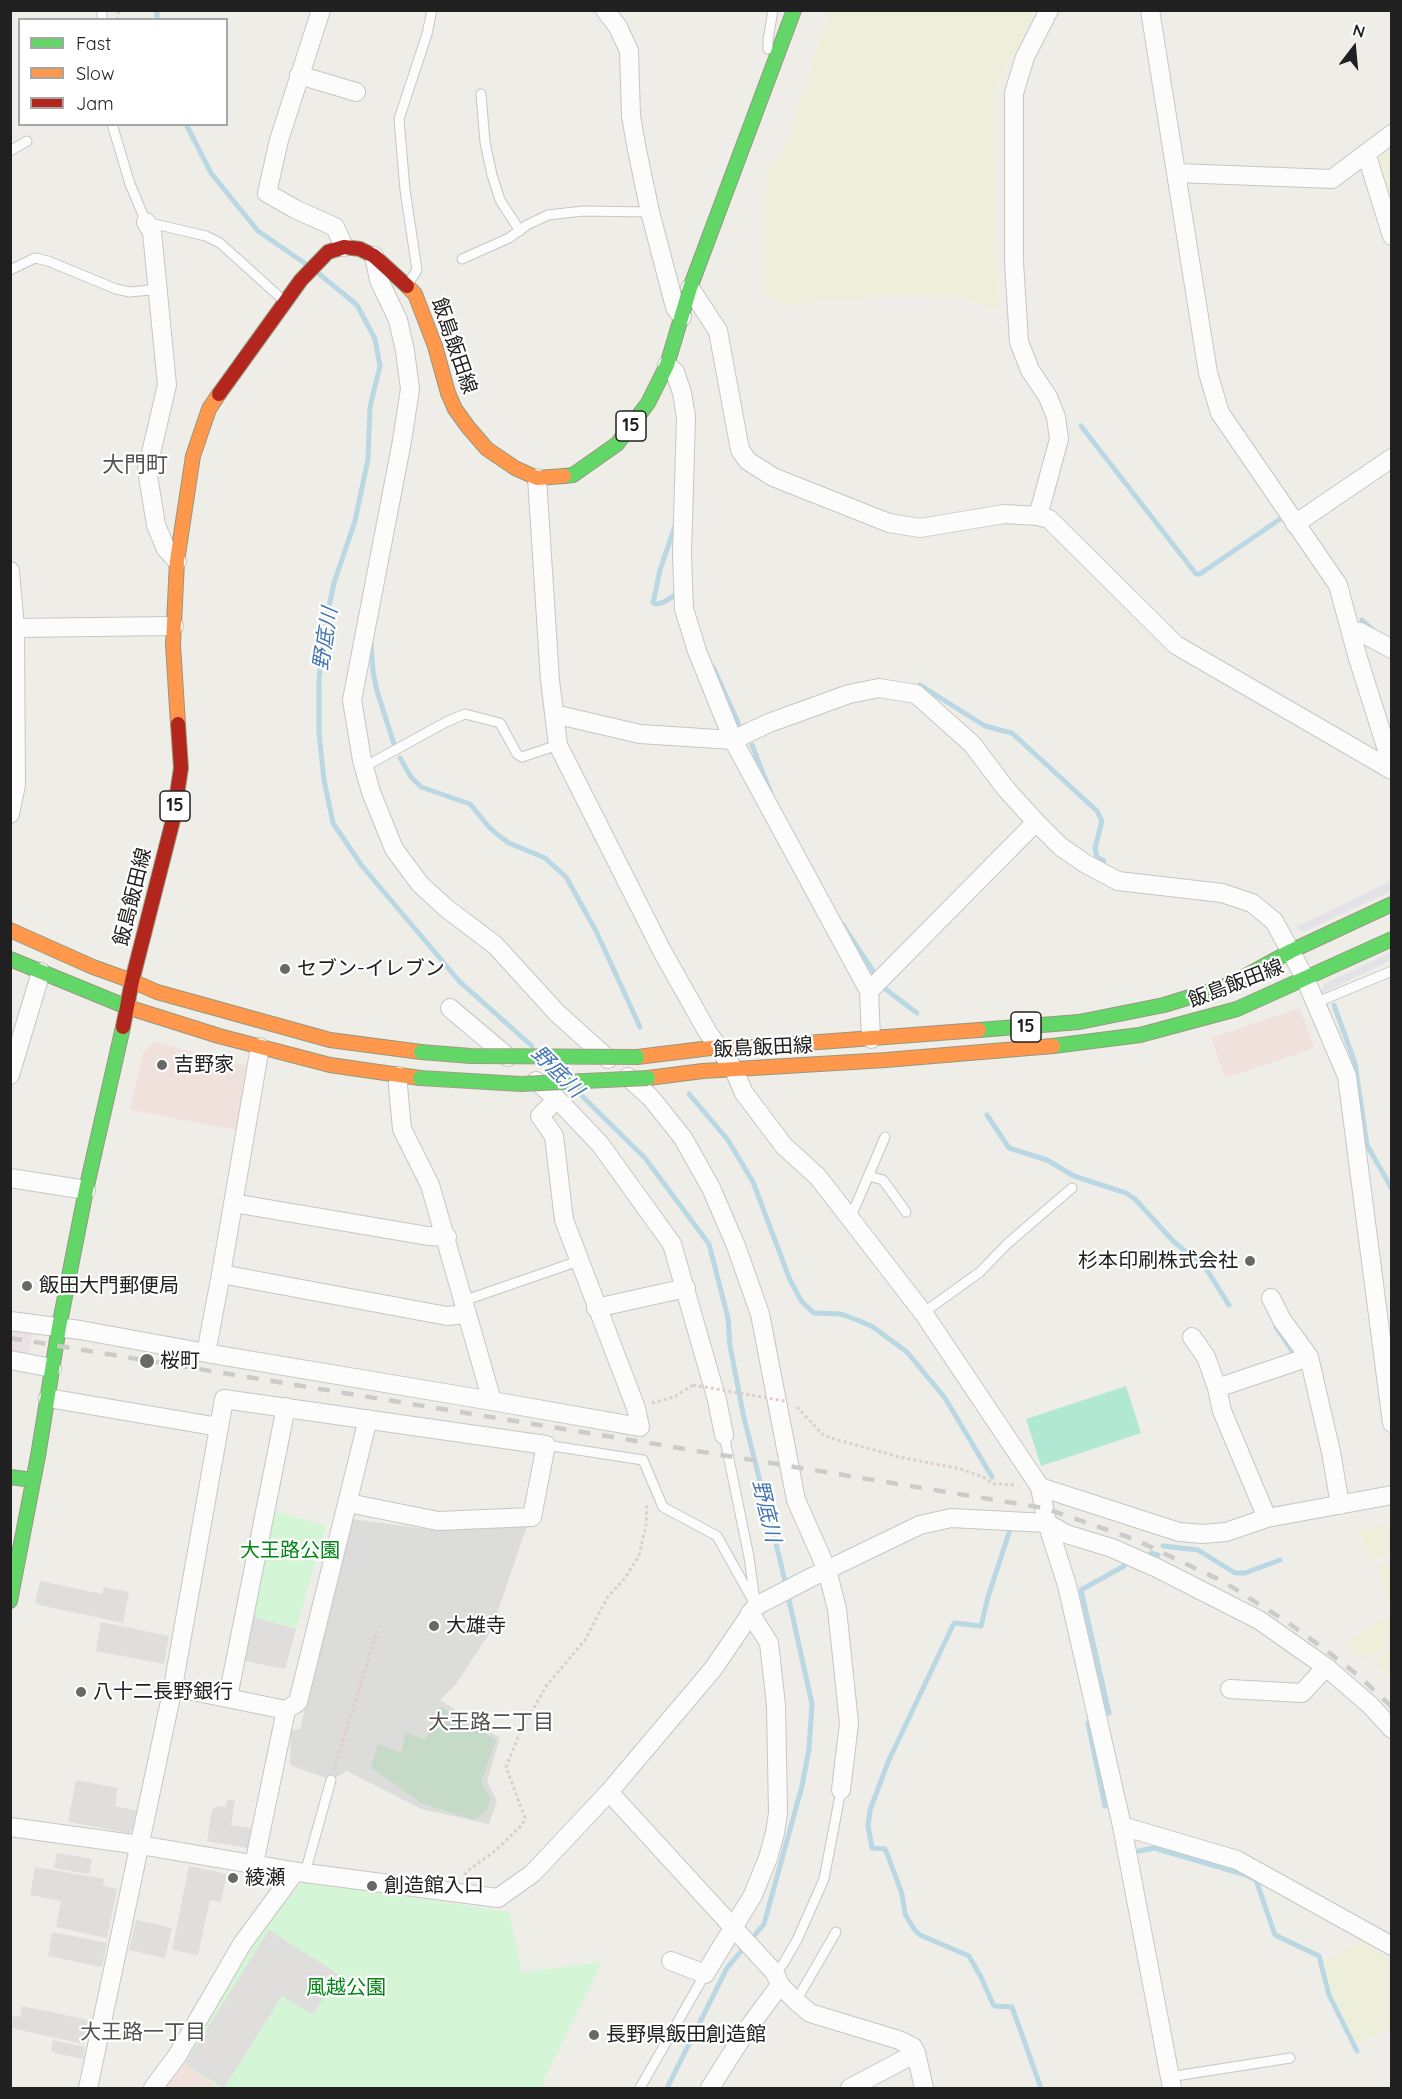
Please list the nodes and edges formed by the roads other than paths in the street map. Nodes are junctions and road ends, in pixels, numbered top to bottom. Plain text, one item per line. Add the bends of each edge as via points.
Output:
1 (321, 10) edge
2 (432, 10) edge
3 (605, 10) edge
4 (773, 10) edge
5 (794, 10) edge
6 (1049, 10) edge
7 (1150, 10) edge
8 (772, 68) junction
9 (299, 75) junction
10 (356, 92) dead end
11 (481, 94) dead end
12 (113, 126) edge
13 (1392, 134) edge
14 (27, 141) dead end
15 (10, 151) edge
16 (1366, 153) junction
17 (1177, 173) junction
18 (650, 212) junction
19 (146, 222) junction
20 (520, 231) junction
21 (1392, 236) edge
22 (336, 250) junction
23 (374, 256) junction
24 (462, 259) dead end
25 (10, 270) edge
26 (407, 286) junction
27 (690, 288) junction
28 (150, 290) dead end
29 (285, 301) junction
30 (682, 317) junction
31 (667, 365) junction
32 (1392, 458) edge
33 (537, 478) junction
34 (1038, 516) junction
35 (1295, 524) junction
36 (177, 561) junction
37 (10, 571) edge
38 (174, 626) junction
39 (15, 628) junction
40 (1351, 631) junction
41 (1392, 649) edge
42 (554, 714) junction
43 (13, 726) edge
44 (733, 740) junction
45 (558, 745) junction
46 (1390, 761) edge
47 (364, 767) junction
48 (10, 814) edge
49 (1036, 822) junction
50 (1392, 904) edge
51 (10, 930) edge
52 (1392, 939) edge
53 (1291, 951) junction
54 (10, 959) edge
55 (1392, 971) edge
56 (40, 972) junction
57 (1305, 978) junction
58 (132, 981) junction
59 (869, 991) junction
60 (1315, 1003) junction
61 (127, 1007) junction
62 (450, 1008) dead end
63 (871, 1039) junction
64 (260, 1047) junction
65 (719, 1047) junction
66 (734, 1070) junction
67 (10, 1075) edge
68 (399, 1076) junction
69 (557, 1099) junction
70 (885, 1137) dead end
71 (869, 1176) junction
72 (10, 1178) edge
73 (1072, 1188) dead end
74 (86, 1190) junction
75 (234, 1203) junction
76 (906, 1212) dead end
77 (850, 1219) junction
78 (447, 1237) junction
79 (579, 1259) junction
80 (221, 1274) junction
81 (686, 1288) junction
82 (1271, 1298) dead end
83 (465, 1307) junction
84 (597, 1308) junction
85 (923, 1313) junction
86 (10, 1321) edge
87 (59, 1327) junction
88 (1192, 1337) dead end
89 (206, 1353) junction
90 (1309, 1357) junction
91 (10, 1360) edge
92 (52, 1368) junction
93 (1217, 1388) junction
94 (48, 1398) junction
95 (492, 1401) junction
96 (286, 1407) junction
97 (368, 1419) junction
98 (1392, 1423) edge
99 (219, 1427) junction
100 (724, 1435) joint
101 (546, 1445) junction
102 (10, 1477) edge
103 (33, 1480) junction
104 (1040, 1487) junction
105 (1392, 1495) edge
106 (348, 1503) junction
107 (1340, 1505) junction
108 (1267, 1518) junction
109 (1047, 1523) junction
110 (827, 1570) junction
111 (10, 1601) edge
112 (758, 1606) junction
113 (1326, 1666) junction
114 (172, 1687) junction
115 (1230, 1689) dead end
116 (228, 1697) junction
117 (286, 1710) junction
118 (1392, 1730) edge
119 (331, 1780) road end
120 (842, 1790) joint
121 (609, 1792) junction
122 (1122, 1826) junction
123 (10, 1827) edge
124 (140, 1845) junction
125 (254, 1864) junction
126 (300, 1873) junction
127 (736, 1931) junction
128 (836, 1932) dead end
129 (1392, 1946) edge
130 (671, 1961) dead end
131 (705, 1974) junction
132 (774, 1974) junction
133 (795, 2001) junction
134 (916, 2053) junction
135 (1290, 2058) dead end
136 (1170, 2083) edge
137 (88, 2088) edge
138 (153, 2088) edge
139 (640, 2088) edge
140 (710, 2088) edge
141 (850, 2088) edge
142 (924, 2088) edge

1 - 9 street
2 - 26 lane via 399,120 417,270
3 - 18 street via 629,51 631,116
4 - 8 lane via 768,39
5 - 8 main road, 15
6 - 34 street via 1025,57 1014,93 1014,262 1019,342 1030,370 1048,397 1059,439
7 - 17 street
8 - 27 main road, 15
9 - 10 street
9 - 22 street via 267,193 335,227
11 - 20 lane via 492,175 500,200
12 - 19 lane
13 - 16 street
14 - 15 lane
16 - 17 street via 1332,179
16 - 21 street
17 - 35 street via 1208,373 1220,413
18 - 20 lane via 566,212 537,220
18 - 30 street via 675,307
19 - 29 lane via 220,243
19 - 36 street via 152,232 167,385 147,470 156,525 166,549
20 - 24 lane
22 - 23 main road, 飯島飯田線 via 360,249
22 - 29 main road, 飯島飯田線 / 15 via 301,280
23 - 26 main road, 飯島飯田線
23 - 47 street via 379,280 398,320 410,389 352,700
25 - 28 lane via 35,258 116,289
26 - 33 main road, 飯島飯田線 via 415,294 455,409 487,448
27 - 30 main road, 15
27 - 34 street via 718,331 740,450 748,461 773,477 889,523 920,528 1004,514
29 - 36 main road, 飯島飯田線 / 15 via 209,409 193,456
30 - 31 main road, 15
31 - 33 main road, 15 via 648,403 617,444 573,475
31 - 44 street via 675,372 686,417 684,609
32 - 35 street
33 - 42 street
34 - 46 street via 1049,519 1176,645
35 - 40 street via 1338,585
36 - 38 main road, 飯島飯田線 / 15
37 - 39 street
38 - 39 street
38 - 58 main road, 飯島飯田線 / 15 via 181,768 173,820
39 - 43 street
40 - 41 street
40 - 46 street
42 - 44 street via 640,734
42 - 45 street
43 - 48 street via 16,785
44 - 49 street via 849,694 879,688 916,694 972,744
44 - 59 street via 784,823
45 - 47 lane via 522,757 500,723 465,714
45 - 65 street via 663,951 706,1031
47 - 110 street via 394,849 420,884 495,945 557,1013 651,1098 683,1138 711,1188 760,1314 796,1500
49 - 53 street via 1061,847 1118,881 1222,893 1252,903 1274,921
49 - 59 street
50 - 53 main road, 飯島飯田線 / 15
51 - 58 main road
52 - 57 main road, 飯島飯田線 / 15
53 - 57 street
53 - 63 main road, 飯島飯田線 / 15 via 1229,985 1153,1007 1079,1022
54 - 56 main road
55 - 60 lane
56 - 61 main road
56 - 67 street
57 - 60 street
57 - 66 main road, 飯島飯田線 / 15 via 1237,1009 1102,1041
58 - 61 main road, 飯島飯田線 / 15
58 - 65 main road, 飯島飯田線 / 15, bridge via 157,992 330,1040 421,1052 638,1057
59 - 63 street
60 - 98 street via 1347,1076
61 - 64 main road, 飯島飯田線 / 15
61 - 74 main road, 飯島飯田線 / 15
62 - 69 street
63 - 65 main road, 飯島飯田線 / 15
64 - 68 main road, 飯島飯田線 / 15 via 330,1065
64 - 75 street
65 - 66 street
66 - 68 main road, 飯島飯田線 / 15, bridge via 521,1084
66 - 77 street via 744,1093 784,1146 818,1177
68 - 78 street via 402,1129 430,1185
69 - 79 street via 540,1116 554,1136 564,1220
69 - 81 street via 600,1144 672,1244
70 - 71 lane
71 - 76 lane via 883,1180
71 - 77 lane
72 - 74 street
73 - 85 lane via 1006,1244 980,1272
74 - 87 main road, 飯島飯田線 / 15
75 - 78 street
75 - 80 street
77 - 85 street
78 - 83 street
79 - 83 lane
79 - 84 street
80 - 83 street via 447,1316
80 - 89 street
81 - 84 street
81 - 100 street
82 - 90 street
83 - 95 street
84 - 95 street via 640,1427
85 - 104 street
86 - 87 street
87 - 89 street
87 - 92 main road, 飯島飯田線 / 15
88 - 93 street via 1206,1357
89 - 95 street
90 - 93 street
90 - 107 street
91 - 92 street
92 - 94 main road, 飯島飯田線 / 15
93 - 108 street via 1222,1411
94 - 99 street
94 - 103 main road, 飯島飯田線 / 15
96 - 97 street
96 - 99 street via 224,1399
96 - 116 street
97 - 101 street
97 - 106 street
99 - 114 street
100 - 112 lane
101 - 106 street via 532,1517 438,1521
101 - 112 lane via 643,1460 663,1507 717,1536
102 - 103 main road
103 - 111 main road, 飯島飯田線 / 15
104 - 108 street via 1179,1532 1226,1532
104 - 109 street
105 - 107 street
106 - 117 street via 298,1702
107 - 108 street
109 - 110 street via 951,1518 920,1526
109 - 113 street via 1066,1534 1128,1555 1259,1620
109 - 122 street via 1066,1585
110 - 112 street
110 - 120 street via 837,1609 849,1723
112 - 121 street via 713,1669
112 - 127 street via 769,1643 776,1705 778,1813 768,1858
113 - 115 street via 1302,1693
113 - 118 street
114 - 116 street
114 - 124 street
116 - 117 street
117 - 125 street
119 - 126 lane
120 - 132 lane via 824,1879 797,1940
121 - 126 street via 533,1873 498,1898
121 - 127 street
122 - 129 street via 1237,1860
122 - 136 street
123 - 124 street
124 - 125 street
124 - 137 street
125 - 126 street
126 - 138 street via 242,1944 177,2056
127 - 131 street
127 - 132 street
128 - 133 lane
130 - 131 street
131 - 139 lane
132 - 133 street
132 - 140 street via 746,2031
133 - 134 street via 810,2013 899,2040
134 - 141 street
134 - 142 street
135 - 136 lane

